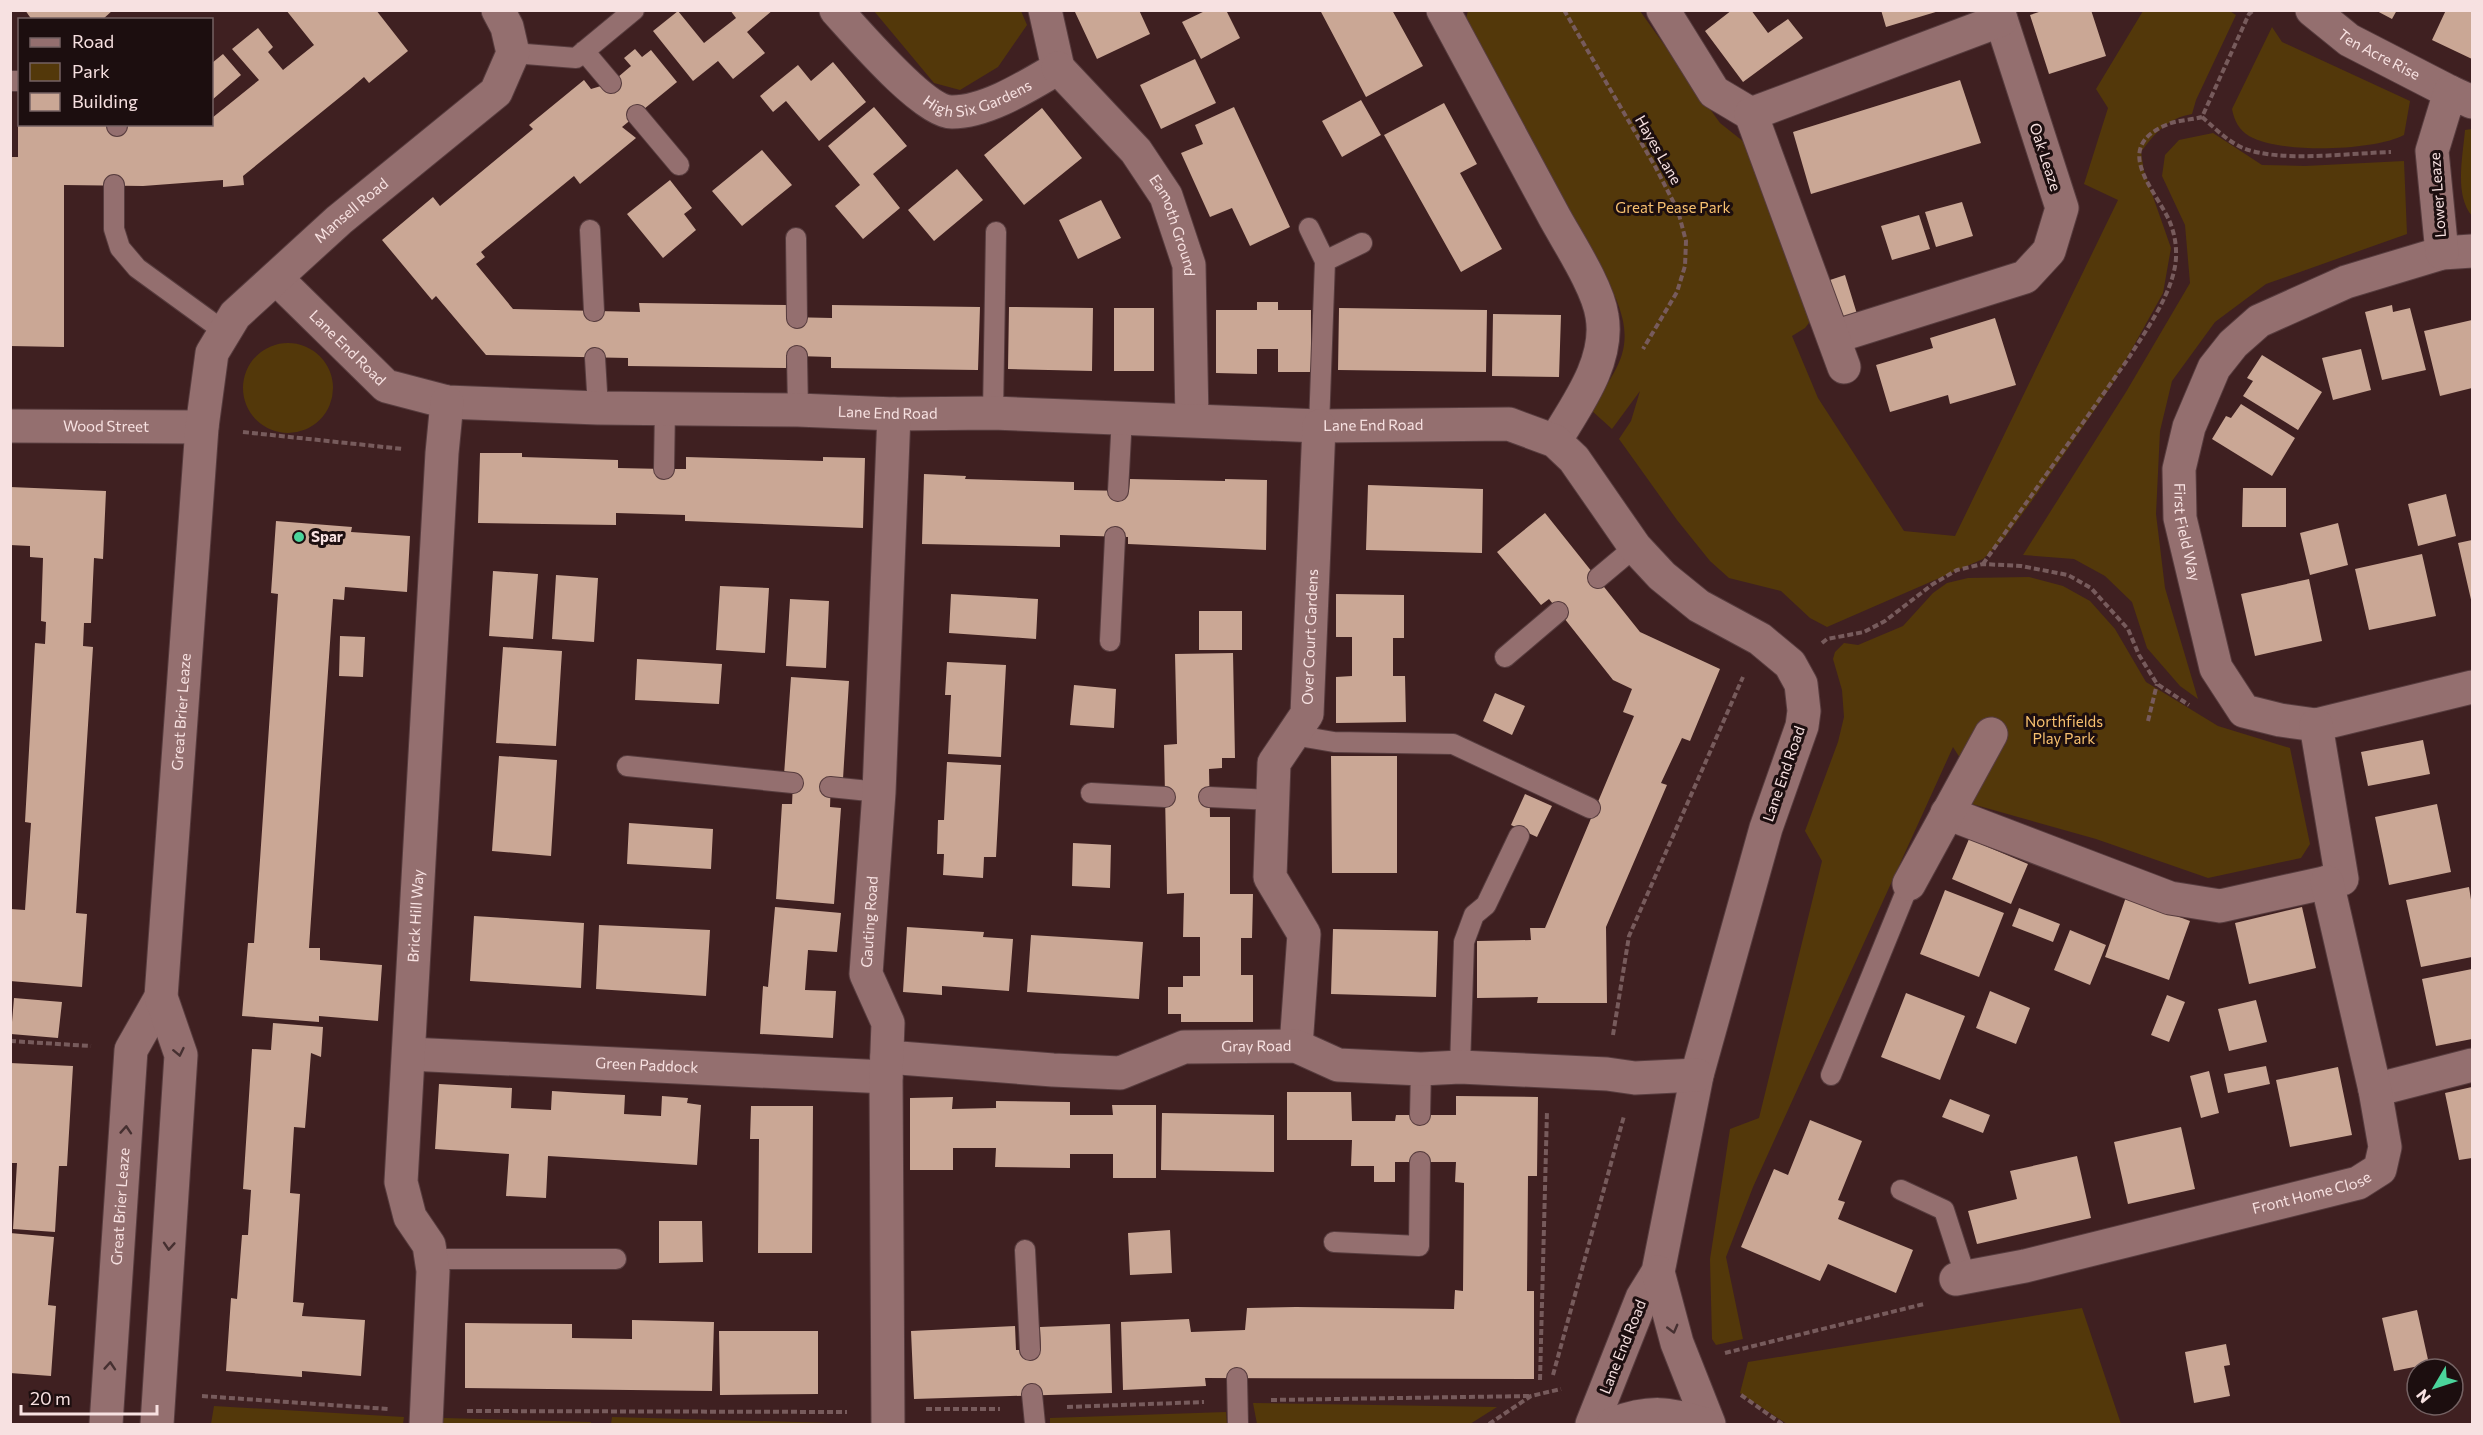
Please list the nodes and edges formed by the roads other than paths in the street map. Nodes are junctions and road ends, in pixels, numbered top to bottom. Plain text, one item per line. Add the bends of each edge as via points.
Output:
1 (498, 10) edge
2 (634, 10) edge
3 (836, 10) edge
4 (1045, 10) edge
5 (1443, 10) edge
6 (1663, 10) edge
7 (2312, 10) edge
8 (1999, 15) edge
9 (585, 51) junction
10 (513, 53) junction
11 (1058, 68) junction
12 (611, 83) dead end
13 (2461, 97) edge
14 (1751, 114) junction
15 (637, 115) dead end
16 (679, 165) dead end
17 (114, 185) dead end
18 (1309, 228) dead end
19 (590, 230) dead end
20 (996, 232) dead end
21 (796, 238) dead end
22 (1362, 243) dead end
23 (2457, 252) edge
24 (1325, 261) junction
25 (276, 278) junction
26 (594, 311) dead end
27 (797, 318) dead end
28 (225, 332) junction
29 (797, 356) dead end
30 (596, 358) dead end
31 (447, 402) junction
32 (665, 407) junction
33 (598, 408) junction
34 (798, 410) junction
35 (993, 413) junction
36 (894, 414) junction
37 (1122, 417) junction
38 (1192, 420) junction
39 (10, 426) edge
40 (1319, 426) junction
41 (202, 427) junction
42 (1555, 441) junction
43 (664, 469) dead end
44 (1118, 491) dead end
45 (1115, 537) dead end
46 (1635, 547) junction
47 (1598, 578) dead end
48 (1558, 612) dead end
49 (1110, 641) dead end
50 (1505, 657) dead end
51 (2472, 687) edge
52 (2316, 725) junction
53 (1991, 734) dead end
54 (1293, 735) junction
55 (627, 766) dead end
56 (793, 783) dead end
57 (830, 787) dead end
58 (879, 792) junction
59 (1091, 793) dead end
60 (1166, 797) dead end
61 (1209, 797) dead end
62 (1273, 800) junction
63 (1590, 808) dead end
64 (1947, 813) junction
65 (1520, 836) dead end
66 (2335, 880) junction
67 (1909, 884) joint
68 (161, 997) junction
69 (1296, 1046) junction
70 (409, 1054) junction
71 (2472, 1065) edge
72 (886, 1067) junction
73 (1460, 1067) junction
74 (1422, 1069) junction
75 (1697, 1076) junction
76 (1831, 1076) dead end
77 (2375, 1090) junction
78 (1420, 1115) dead end
79 (1420, 1162) dead end
80 (1901, 1190) dead end
81 (1334, 1242) dead end
82 (1025, 1250) dead end
83 (431, 1259) junction
84 (616, 1259) dead end
85 (1658, 1272) junction
86 (1961, 1279) joint
87 (1030, 1350) dead end
88 (1236, 1378) dead end
89 (1032, 1394) dead end
90 (106, 1425) edge
91 (157, 1425) edge
92 (426, 1425) edge
93 (888, 1425) edge
94 (1035, 1425) edge
95 (1238, 1425) edge
96 (1592, 1425) edge
97 (1613, 1425) edge
98 (1707, 1425) edge

1 - 10 street
2 - 9 lane
3 - 11 street, High Six Gardens via 924,100 950,112 974,108 1017,91
4 - 11 street
5 - 42 street via 1576,255 1602,316 1598,358 1590,380
6 - 14 street via 1714,92
7 - 13 street, Ten Acre Rise via 2349,40
8 - 14 street
8 - 14 street, Oak Leaze via 2062,208 2049,251 2025,277 1839,352
9 - 10 lane via 576,58
9 - 12 lane
10 - 25 street, Mansell Road via 496,92 339,220
11 - 38 street, Eamoth Ground via 1136,151 1166,196 1189,265
13 - 23 street, Lower Leaze via 2432,151
15 - 16 lane
17 - 28 lane via 114,229 120,248 137,268
18 - 24 lane
19 - 26 lane
20 - 35 lane
21 - 27 lane
22 - 24 lane
23 - 52 street, First Field Way via 2346,282 2259,321 2214,368 2189,427 2179,469 2180,518 2216,668 2244,711
24 - 40 lane
25 - 28 street, Mansell Road via 235,315
25 - 31 street, Lane End Road via 386,386
28 - 41 street, Mansell Road via 212,353
29 - 34 lane
30 - 33 lane
31 - 33 street, Lane End Road
31 - 70 street, Brick Hill Way
32 - 33 street, Lane End Road
32 - 34 street, Lane End Road
32 - 43 lane
34 - 36 street, Lane End Road
35 - 36 street, Lane End Road
35 - 37 street, Lane End Road
36 - 58 street, Gauting Road
37 - 38 street, Lane End Road
37 - 44 lane
38 - 40 street, Lane End Road
39 - 41 street, Wood Street
40 - 42 street, Lane End Road via 1509,424
40 - 54 street, Over Court Gardens via 1307,714
41 - 68 street, Great Brier Leaze
42 - 46 street, Lane End Road via 1574,459
45 - 49 lane
46 - 47 lane
46 - 75 street, Lane End Road via 1662,576 1699,606 1760,639 1790,664 1801,684 1802,726 1766,828
48 - 50 lane
51 - 52 street, First Field Way
52 - 66 street, Front Home Close
53 - 64 street
54 - 62 street, Over Court Gardens via 1274,763
54 - 63 lane via 1334,742 1453,744
55 - 56 lane
57 - 58 lane
58 - 72 street, Gauting Road via 867,974 888,1023
59 - 60 lane
61 - 62 lane
62 - 69 street, Over Court Gardens via 1270,877 1304,934
64 - 66 street via 2170,898 2220,906
64 - 67 street
65 - 73 lane via 1486,905 1474,915 1464,942
66 - 77 street, Front Home Close
67 - 76 lane
90 -> 68 street, Great Brier Leaze via 131,1050
68 -> 91 street, Great Brier Leaze via 181,1055
69 - 72 street, Gray Road via 1184,1047 1120,1073
69 - 74 street, Gray Road via 1338,1065
70 - 72 street, Green Paddock
70 - 83 street, Brick Hill Way via 401,1182 410,1217 429,1245
71 - 77 street
72 - 93 street, Gauting Road
73 - 74 street, Gray Road
73 - 75 street, Gray Road
74 - 78 lane
75 - 85 street, Lane End Road
77 - 86 street, Front Home Close via 2385,1147 2380,1169 2358,1183
79 - 81 lane via 1419,1246
80 - 86 lane via 1944,1210
82 - 87 lane
83 - 84 lane
83 - 92 street, Brick Hill Way
85 - 96 street, Lane End Road via 1642,1298
85 -> 98 street, Lane End Road via 1677,1343
88 - 95 lane
89 - 94 lane
97 - 98 street via 1635,1416 1672,1414

